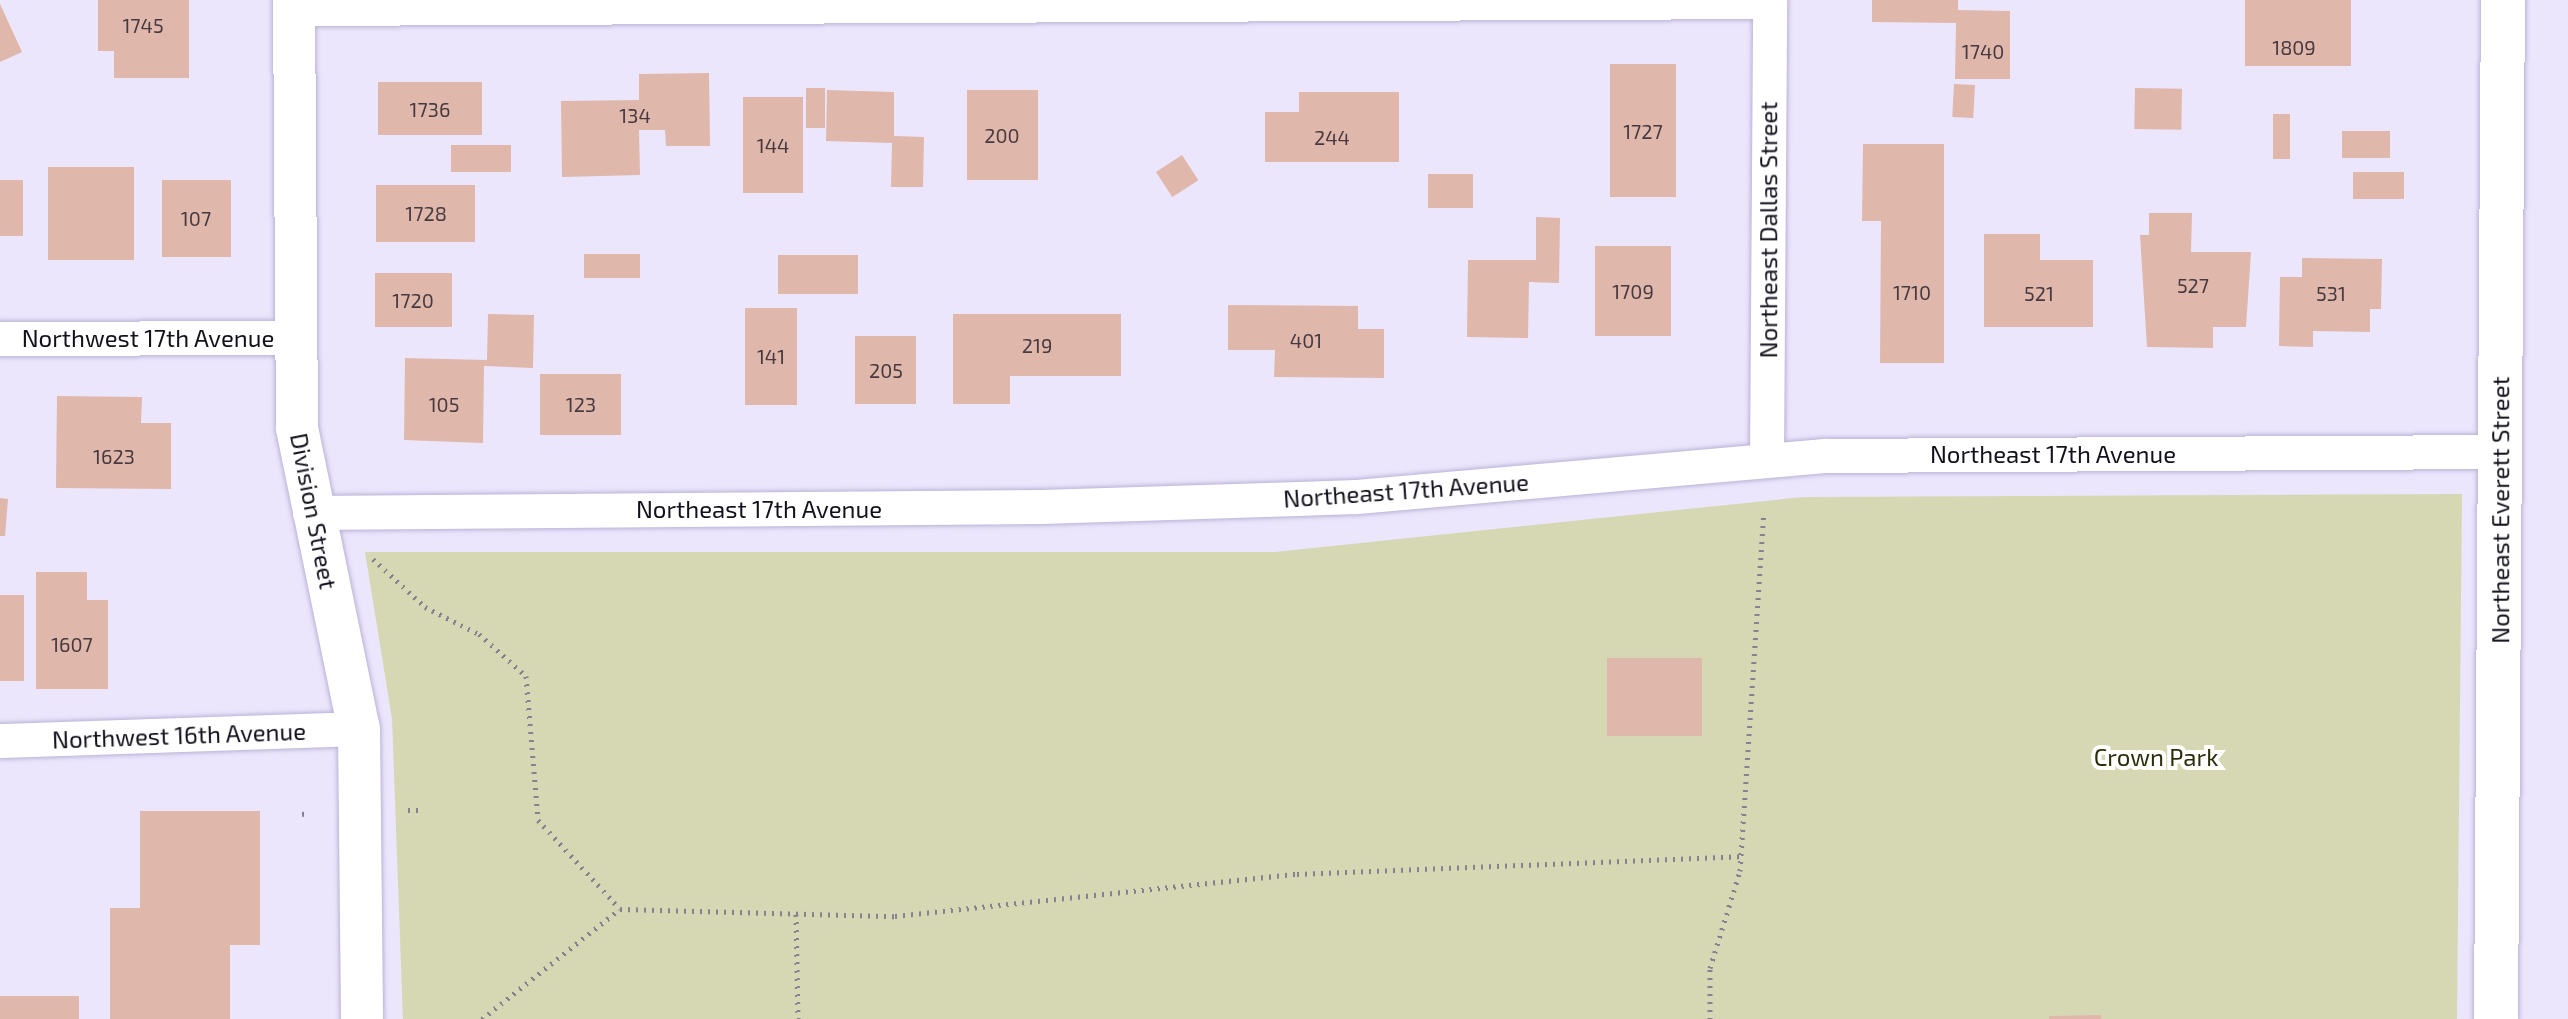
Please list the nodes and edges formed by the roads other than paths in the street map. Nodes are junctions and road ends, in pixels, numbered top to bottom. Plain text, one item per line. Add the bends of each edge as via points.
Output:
1 (2503, 0) edge
2 (1770, 1) edge
3 (294, 4) edge
4 (297, 338) junction
5 (0, 339) edge
6 (2501, 452) junction
7 (1767, 460) junction
8 (310, 513) junction
9 (359, 729) junction
10 (0, 741) edge
11 (362, 1019) edge
12 (2496, 1019) edge

1 - 6 main road, Northeast Everett Street
2 - 3 street
2 - 7 street, Northeast Dallas Street
3 - 4 street, Division Street
4 - 5 street, Northwest 17th Avenue
4 - 8 street, Division Street via 297,428
6 - 7 street, Northeast 17th Avenue
6 - 12 main road, Northeast Everett Street
7 - 8 street, Northeast 17th Avenue via 1325,498
8 - 9 street, Division Street
9 - 10 street, Northwest 16th Avenue
9 - 11 street, Division Street

